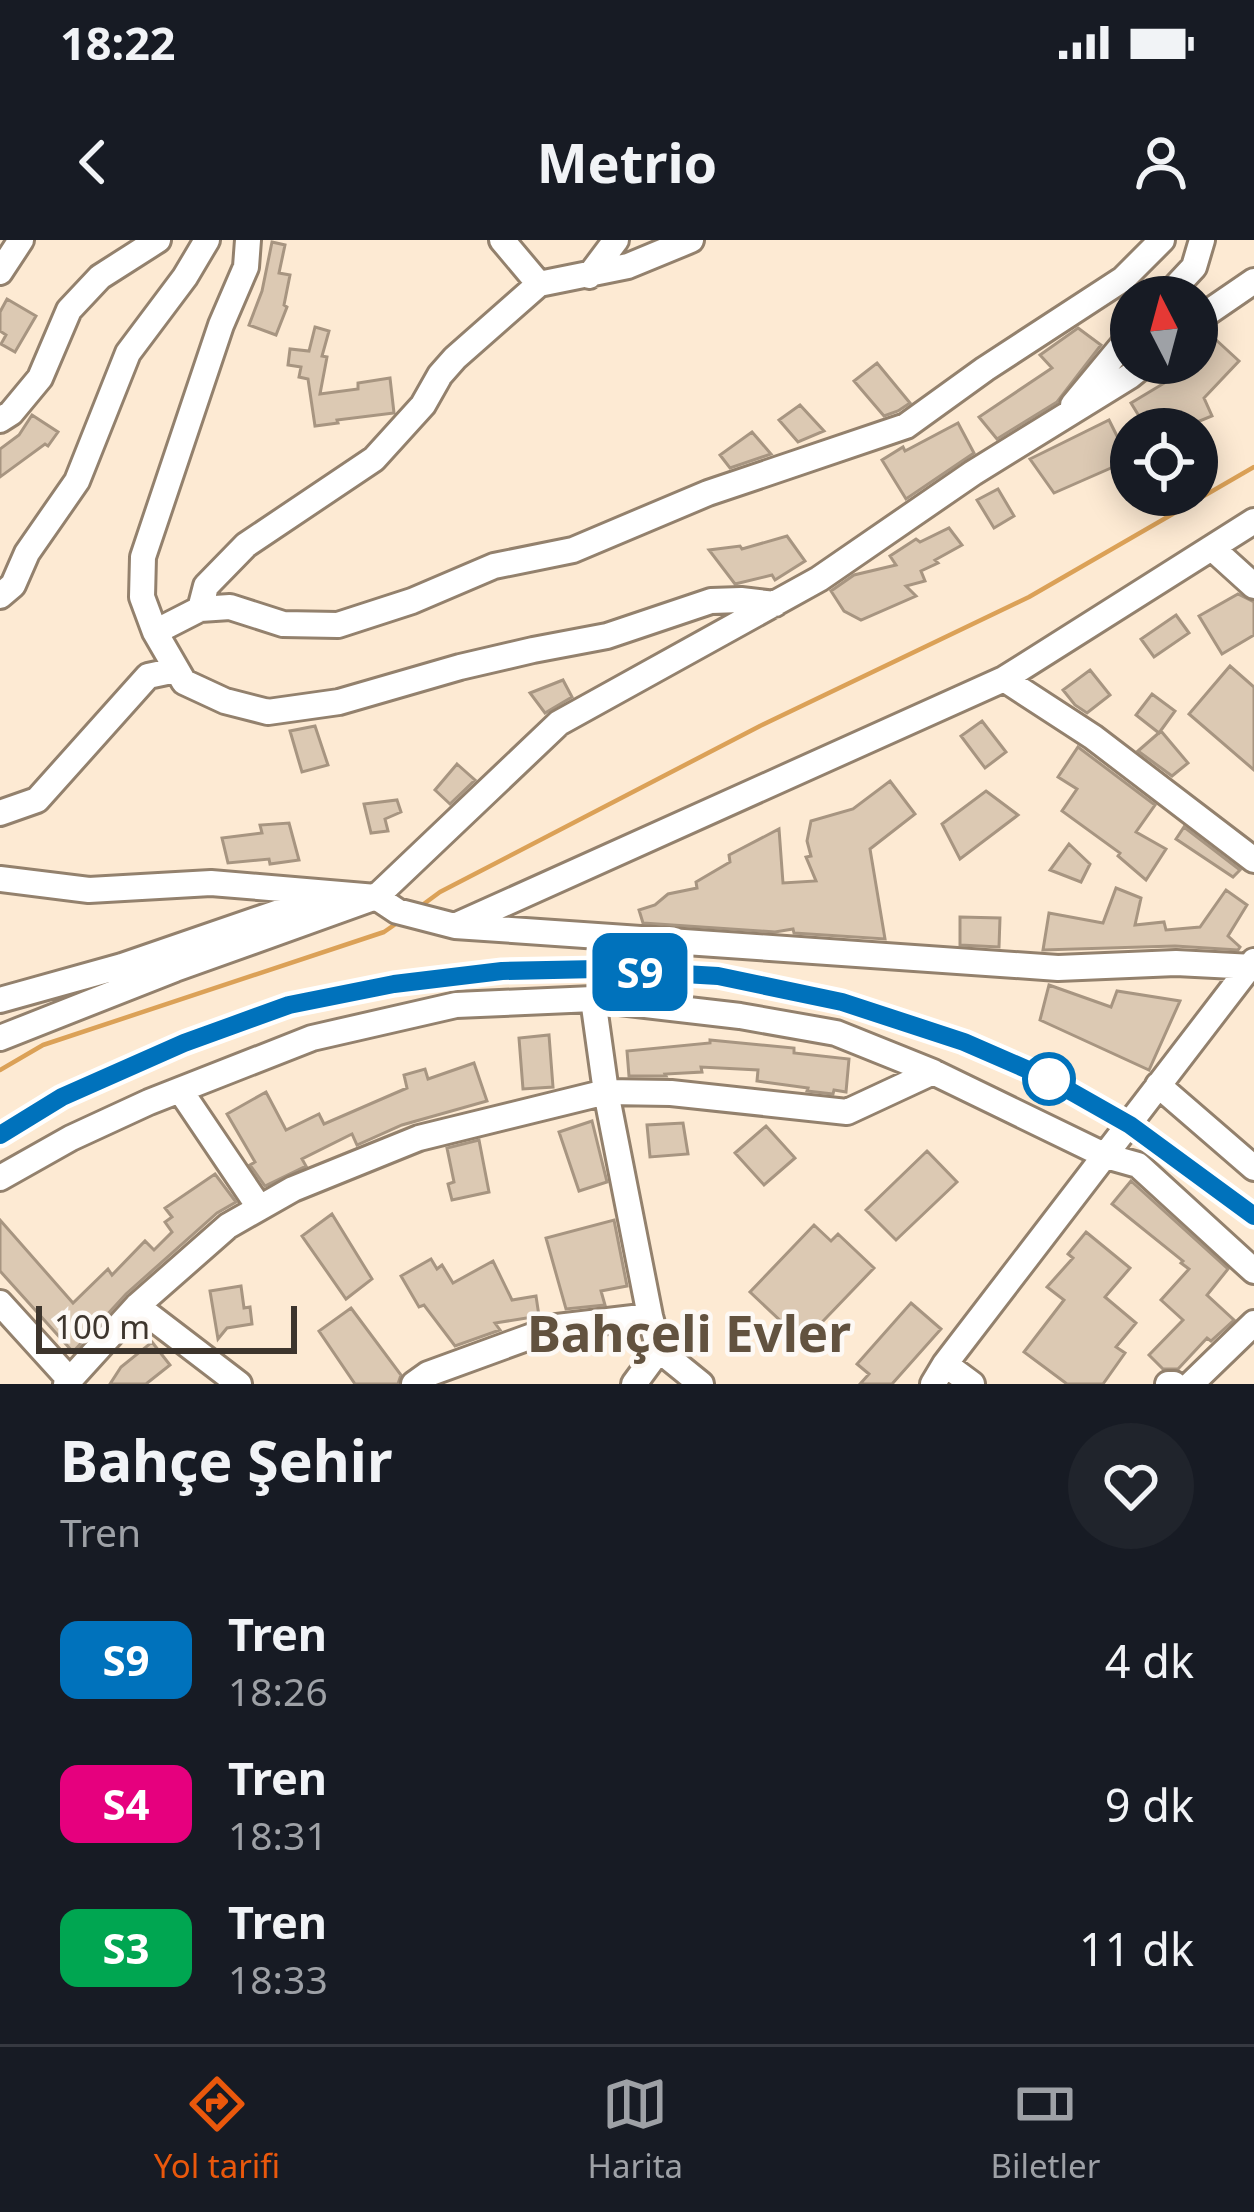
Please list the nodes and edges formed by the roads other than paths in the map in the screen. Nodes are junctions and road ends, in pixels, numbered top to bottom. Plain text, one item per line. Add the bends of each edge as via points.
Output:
1 (21, 240) edge
2 (158, 240) edge
3 (207, 240) edge
4 (248, 240) edge
5 (502, 240) edge
6 (616, 240) edge
7 (691, 240) edge
8 (1162, 240) edge
9 (1202, 240) edge
10 (0, 272) edge
11 (589, 276) junction
12 (1186, 276) edge
13 (1254, 280) edge
14 (539, 284) junction
15 (1218, 305) edge
16 (1110, 361) edge
17 (1117, 384) edge
18 (1065, 417) junction
19 (0, 420) edge
20 (1254, 521) edge
21 (1212, 548) junction
22 (27, 553) junction
23 (0, 563) edge
24 (1254, 586) edge
25 (0, 596) edge
26 (775, 604) junction
27 (200, 609) junction
28 (155, 632) junction
29 (176, 670) junction
30 (1004, 679) junction
31 (0, 812) edge
32 (1254, 860) edge
33 (0, 879) edge
34 (376, 897) junction
35 (448, 925) junction
36 (1253, 965) edge
37 (593, 999) junction
38 (0, 1000) edge
39 (0, 1038) edge
40 (933, 1072) junction
41 (1158, 1085) junction
42 (180, 1090) junction
43 (606, 1092) junction
44 (1106, 1156) junction
45 (1254, 1168) edge
46 (0, 1178) edge
47 (260, 1207) junction
48 (1254, 1271) edge
49 (0, 1303) edge
50 (137, 1306) junction
51 (650, 1316) junction
52 (1254, 1323) edge
53 (659, 1350) junction
54 (939, 1374) edge
55 (68, 1382) edge
56 (239, 1384) edge
57 (414, 1384) edge
58 (634, 1384) edge
59 (701, 1384) edge
60 (923, 1384) edge
61 (972, 1384) edge
62 (1191, 1384) edge

1 - 10 street
2 - 19 street via 100,277 69,310 40,378
3 - 22 street via 128,353 77,481
4 - 28 street via 246,267 143,557 142,597
5 - 14 street
6 - 11 street
7 - 11 street
8 - 27 street via 1124,279 906,426 708,493 573,550 494,566 338,625
9 - 12 street
11 - 14 street
13 - 15 street
14 - 27 street via 455,358 374,459 246,545 206,586
16 - 18 street
17 - 18 street
18 - 26 street
20 - 21 street
21 - 24 street
21 - 30 street
22 - 23 street
22 - 25 street
26 - 29 street via 711,601 607,636 268,712 184,682
26 - 34 street via 559,723
27 - 28 street
28 - 29 street
29 - 31 street via 148,676 38,800
30 - 32 street
30 - 35 street
33 - 34 street via 89,890 211,884
34 - 35 street
34 - 38 street via 311,901
34 - 39 street
35 - 36 street via 1058,968
36 - 41 street
37 - 40 street via 836,1033
37 - 42 street via 456,1005 388,1019 312,1038
37 - 43 street
40 - 43 street via 847,1112
40 - 44 street
41 - 44 street
41 - 45 street
42 - 46 street
42 - 47 street
43 - 47 street via 419,1138
43 - 51 street
44 - 48 street via 1138,1165
44 - 54 street
47 - 50 street
49 - 55 street
50 - 55 street
50 - 56 street
51 - 53 street
51 - 57 street via 556,1327
52 - 62 street
53 - 58 street
53 - 59 street
54 - 60 street
54 - 61 street

